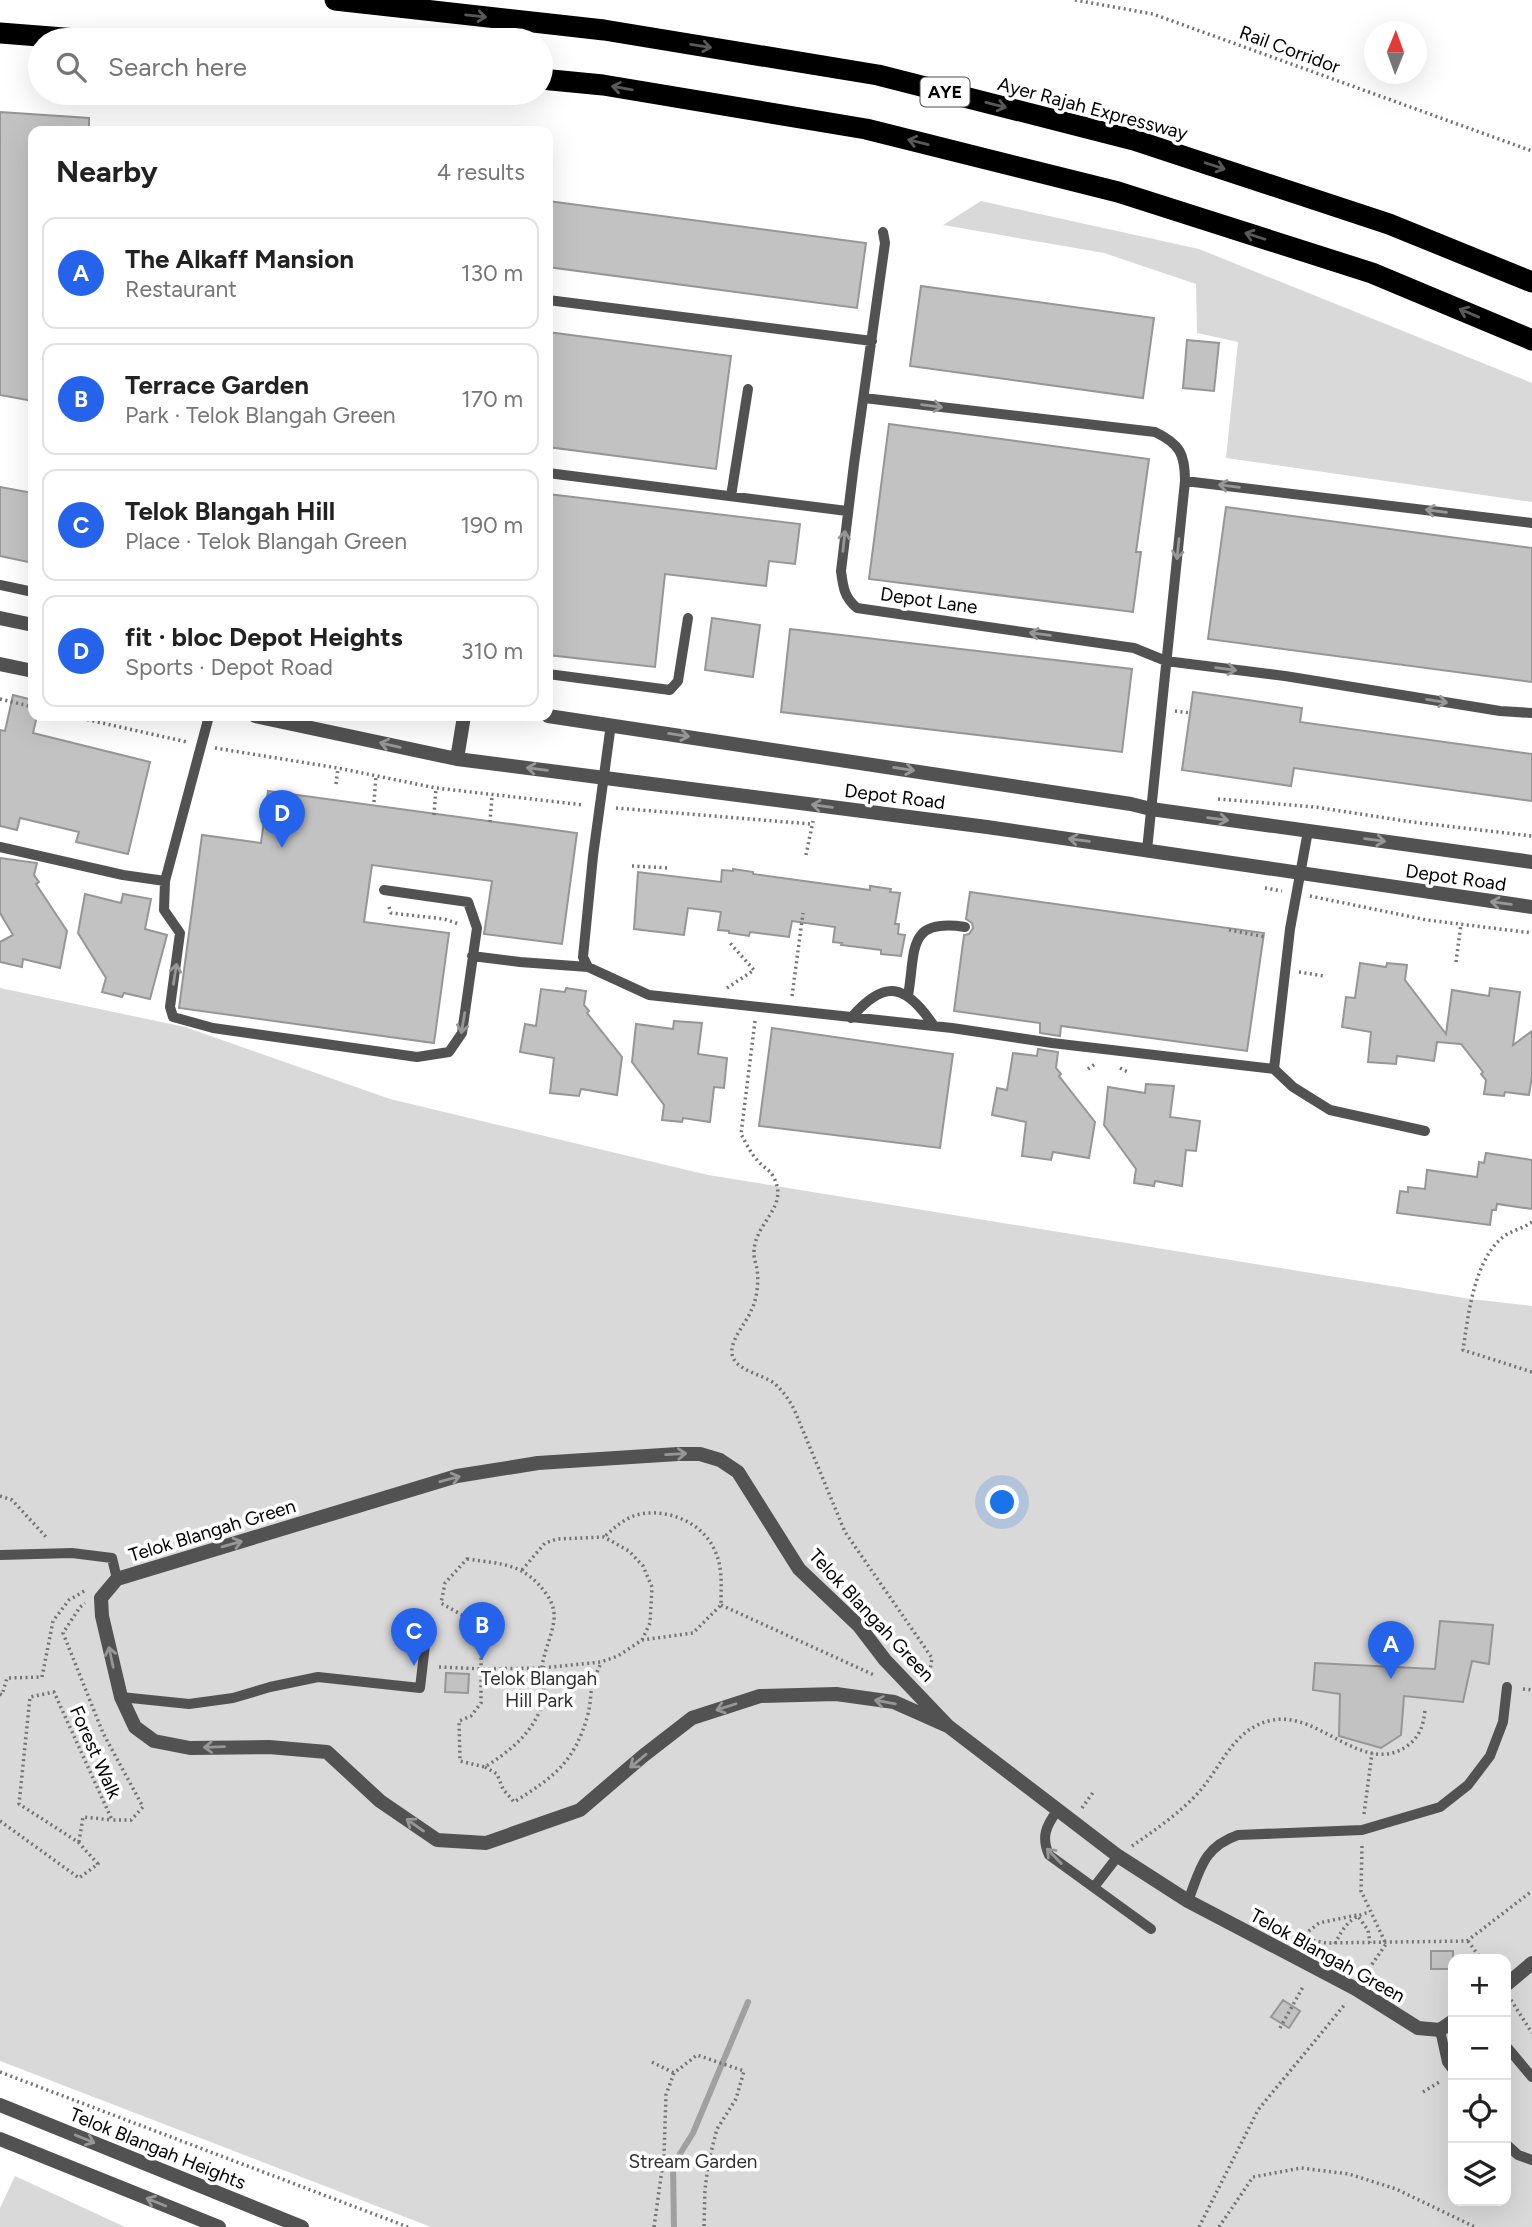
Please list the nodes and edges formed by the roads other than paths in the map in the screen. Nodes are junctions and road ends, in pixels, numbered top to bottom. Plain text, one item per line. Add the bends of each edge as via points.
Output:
1 (335, 0) edge
2 (0, 33) edge
3 (28, 35) edge
4 (553, 80) edge
5 (883, 232) dead end
6 (1532, 282) edge
7 (553, 301) edge
8 (1532, 340) edge
9 (872, 341) junction
10 (748, 389) dead end
11 (864, 398) junction
12 (553, 474) edge
13 (1185, 481) junction
14 (731, 496) junction
15 (848, 510) junction
16 (1532, 523) edge
17 (0, 585) edge
18 (28, 591) edge
19 (0, 618) edge
20 (688, 618) dead end
21 (28, 624) edge
22 (1166, 661) junction
23 (0, 664) edge
24 (28, 670) edge
25 (553, 675) edge
26 (1532, 713) edge
27 (553, 717) edge
28 (208, 721) edge
29 (278, 721) edge
30 (463, 721) edge
31 (611, 724) junction
32 (457, 759) junction
33 (604, 778) junction
34 (1151, 809) junction
35 (1308, 831) junction
36 (0, 847) edge
37 (1147, 850) junction
38 (1532, 862) edge
39 (1300, 874) junction
40 (165, 881) junction
41 (384, 890) road end
42 (1532, 907) edge
43 (965, 927) dead end
44 (472, 956) junction
45 (588, 967) junction
46 (908, 996) junction
47 (851, 1018) junction
48 (934, 1026) junction
49 (1274, 1069) junction
50 (1424, 1131) dead end
51 (0, 1556) edge
52 (117, 1579) junction
53 (425, 1645) dead end
54 (1507, 1687) dead end
55 (121, 1697) junction
56 (948, 1726) junction
57 (1057, 1811) junction
58 (1118, 1856) junction
59 (1094, 1887) junction
60 (1188, 1901) junction
61 (1151, 1929) dead end
62 (1532, 1963) edge
63 (1511, 1981) edge
64 (1448, 2024) edge
65 (1440, 2030) junction
66 (1511, 2052) edge
67 (1448, 2063) edge
68 (1532, 2077) edge
69 (0, 2105) edge
70 (0, 2140) edge
71 (1511, 2149) edge
72 (1532, 2160) edge
73 (219, 2227) edge
74 (302, 2227) edge

1 -> 6 highway, Ayer Rajah Expressway / AYE via 604,30 878,75 1134,140 1389,224
2 - 3 highway
8 -> 4 highway via 1372,273 1118,192 866,129
5 - 9 lane, Depot Lane
7 - 9 lane
9 - 11 lane, Depot Lane
10 - 14 lane
11 -> 13 lane via 1155,432 1172,440 1185,459
11 - 15 lane, Depot Lane
12 - 14 lane
16 -> 13 lane
13 -> 22 lane
14 - 15 lane
22 -> 15 lane, Depot Lane via 1134,648 857,608 848,600 841,571
17 - 18 lane
19 - 21 street
20 - 25 lane via 678,681 670,690
22 -> 26 lane, Depot Lane
22 - 34 lane
23 - 24 street
27 - 31 street, Depot Road
28 - 40 lane
32 -> 29 street, Depot Road
30 - 32 street
31 - 33 lane
31 -> 34 street, Depot Road
33 -> 32 street, Depot Road
37 -> 33 street, Depot Road
33 - 45 lane via 583,957
34 -> 35 street, Depot Road
34 - 37 lane
35 -> 38 street, Depot Road
35 - 39 lane
36 - 40 lane
37 - 39 street, Depot Road
42 -> 39 street, Depot Road
39 - 49 lane
44 -> 40 lane via 462,1033 449,1052 417,1057 213,1028 173,1017 170,1007 184,941 164,910
41 - 44 lane via 468,902 477,928
43 - 46 lane via 943,924 925,929 918,938
44 - 45 lane
45 - 47 lane via 649,995
46 - 47 lane via 878,993
46 - 48 lane
47 - 48 lane
48 - 49 lane
49 - 50 lane via 1330,1110
51 - 52 lane via 62,1553 112,1558
55 -> 52 street, Telok Blangah Green via 102,1616 102,1598
52 -> 56 street, Telok Blangah Green via 457,1476 538,1463 700,1454 738,1472 799,1569 859,1626
53 - 55 lane via 420,1688 318,1677 189,1704
54 - 60 lane via 1503,1723 1490,1756 1468,1785 1440,1807 1362,1830 1224,1839 1204,1858
56 -> 55 street, Telok Blangah Green via 894,1702 836,1694 760,1696 692,1718 580,1810 486,1843 437,1840 380,1801 327,1752 190,1748 154,1741 135,1727
56 - 57 street, Telok Blangah Green
57 - 58 street, Telok Blangah Green
59 -> 57 lane via 1049,1854 1044,1838
58 - 59 lane
58 - 60 street, Telok Blangah Green
59 - 61 lane
60 - 65 street, Telok Blangah Green via 1356,1989 1418,2028
62 - 63 street
64 - 65 street
65 - 67 lane
66 - 68 lane
69 -> 74 street, Telok Blangah Heights
73 -> 70 street
71 - 72 lane

